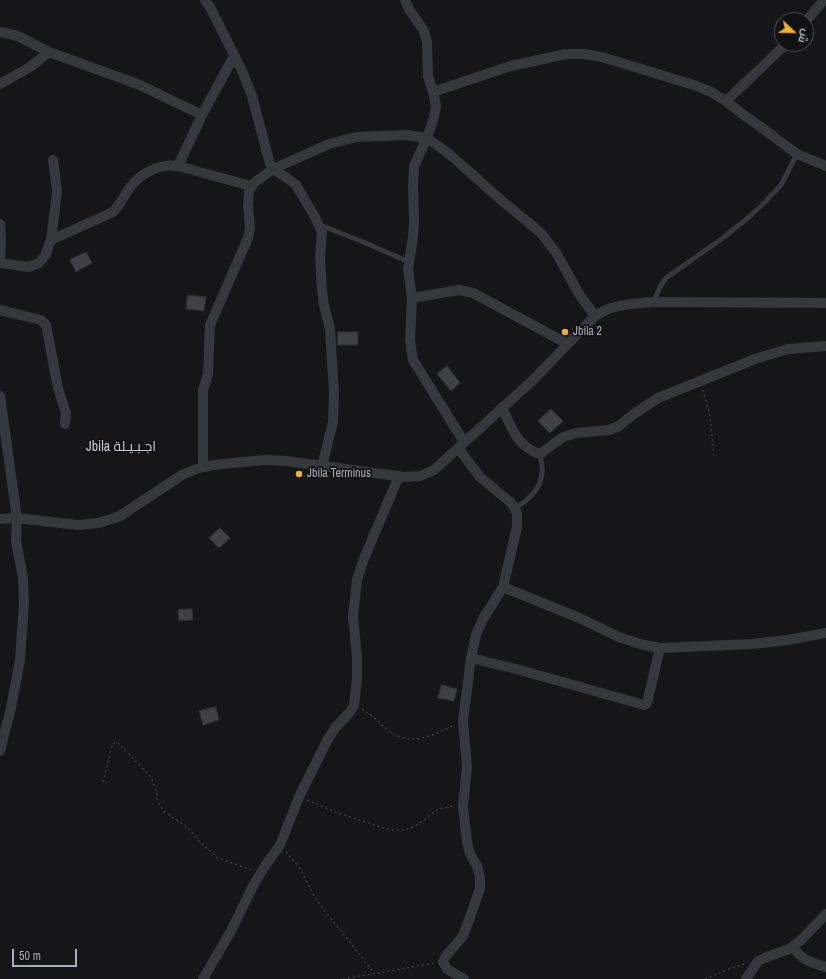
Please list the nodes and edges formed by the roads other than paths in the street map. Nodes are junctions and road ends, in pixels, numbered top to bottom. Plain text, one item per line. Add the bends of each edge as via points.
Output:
1 (205, 0) edge
2 (405, 0) edge
3 (824, 0) edge
4 (814, 12) edge
5 (0, 32) edge
6 (49, 52) junction
7 (778, 52) edge
8 (234, 56) junction
9 (0, 84) edge
10 (433, 92) junction
11 (726, 101) junction
12 (202, 116) junction
13 (427, 138) junction
14 (797, 154) junction
15 (53, 160) dead end
16 (178, 166) junction
17 (826, 166) edge
18 (273, 169) junction
19 (251, 186) junction
20 (0, 224) edge
21 (320, 225) junction
22 (51, 240) junction
23 (0, 258) edge
24 (408, 262) junction
25 (0, 263) edge
26 (412, 298) junction
27 (654, 302) junction
28 (826, 303) edge
29 (0, 310) edge
30 (595, 316) junction
31 (568, 344) junction
32 (826, 346) edge
33 (0, 396) edge
34 (502, 408) junction
35 (65, 424) dead end
36 (461, 445) junction
37 (540, 454) junction
38 (322, 466) junction
39 (203, 467) junction
40 (399, 476) junction
41 (515, 508) junction
42 (17, 518) junction
43 (0, 519) edge
44 (503, 587) junction
45 (826, 633) edge
46 (660, 648) junction
47 (470, 658) junction
48 (0, 751) edge
49 (826, 914) edge
50 (793, 947) junction
51 (826, 967) edge
52 (203, 979) edge
53 (464, 979) edge
54 (746, 979) edge

1 - 8 street
2 - 10 street via 424,31 427,42 428,76
3 - 4 street
5 - 6 street via 18,36
6 - 9 street via 30,67
6 - 12 street via 140,85
7 - 11 street
8 - 12 street
8 - 18 street via 252,96
10 - 11 street via 511,66 566,54 584,54 602,57 697,86
10 - 13 street via 436,106
11 - 14 street
12 - 16 street
13 - 18 street via 406,135 356,137 329,144
13 - 24 street via 414,167 414,226
13 - 30 street via 448,152 541,233
14 - 17 street
14 - 27 lane via 781,184 763,204 723,238 666,278
15 - 22 street via 56,200
16 - 19 street
16 - 22 street via 162,166 141,176 130,186 120,205 113,212
18 - 19 street
18 - 21 street via 296,185
19 - 39 street via 248,238 210,325 208,374 203,390
20 - 23 street
21 - 24 lane
21 - 38 street via 322,291 330,329 334,392 333,422
22 - 25 street via 45,256 39,263 29,267
24 - 26 street
26 - 31 street via 459,290 473,292
26 - 36 street via 410,341 413,360
27 - 28 street
27 - 30 street via 619,306
29 - 35 street via 41,320 46,325 58,388 66,413
30 - 31 street
31 - 34 street
32 - 37 street via 788,349 755,359 658,398 620,426 563,437
33 - 42 street
34 - 36 street
34 - 37 street via 516,437
36 - 40 street via 434,470 420,476
36 - 41 street via 480,477
37 - 41 lane via 543,468 540,483 529,499
38 - 39 street via 264,460
38 - 40 street
39 - 42 street via 182,475 120,516 99,523 78,525
40 - 52 street via 357,580 353,617 357,657 354,704 328,739 280,845 260,874
41 - 44 street via 517,528
42 - 43 street
42 - 48 street via 16,541 23,578 24,609 20,660
44 - 46 street via 577,617 619,638
44 - 47 street via 483,619
45 - 46 street via 753,644
46 - 47 street via 647,703 644,705
47 - 53 street via 463,721 467,767 463,806 467,842 477,866 480,889 463,936 443,962 446,969
49 - 50 street
50 - 51 street via 797,954 808,962
50 - 54 street via 758,962

